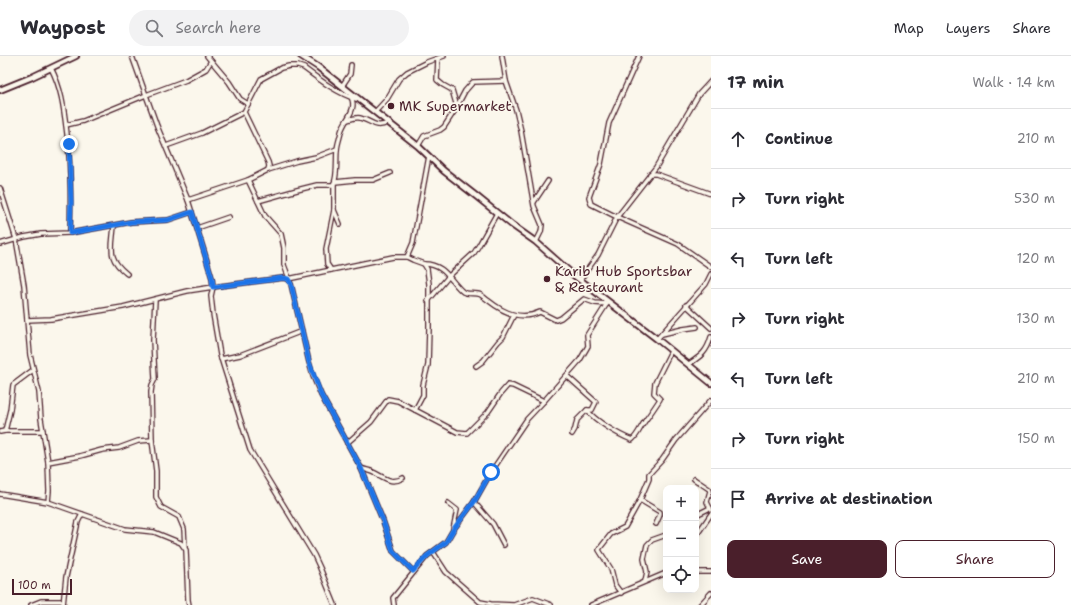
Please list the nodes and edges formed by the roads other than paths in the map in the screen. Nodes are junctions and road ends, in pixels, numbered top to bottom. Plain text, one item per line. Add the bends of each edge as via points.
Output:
1 (76, 56) edge
2 (132, 56) edge
3 (207, 56) edge
4 (301, 56) edge
5 (444, 56) edge
6 (502, 56) edge
7 (639, 56) edge
8 (438, 59) junction
9 (211, 61) junction
10 (351, 65) dead end
11 (51, 68) junction
12 (711, 81) edge
13 (506, 82) junction
14 (342, 86) junction
15 (0, 90) edge
16 (146, 95) junction
17 (351, 97) junction
18 (358, 99) junction
19 (248, 104) junction
20 (457, 107) junction
21 (244, 112) junction
22 (375, 112) junction
23 (347, 120) junction
24 (388, 123) junction
25 (66, 125) junction
26 (166, 146) junction
27 (418, 146) junction
28 (337, 149) junction
29 (429, 156) junction
30 (269, 166) junction
31 (274, 168) junction
32 (268, 170) junction
33 (390, 173) dead end
34 (650, 174) junction
35 (248, 180) junction
36 (548, 181) dead end
37 (335, 183) junction
38 (0, 188) edge
39 (711, 194) edge
40 (188, 200) junction
41 (258, 201) junction
42 (534, 202) junction
43 (334, 210) junction
44 (192, 212) junction
45 (497, 212) junction
46 (229, 217) dead end
47 (617, 217) junction
48 (340, 224) dead end
49 (114, 226) junction
50 (198, 228) junction
51 (70, 233) junction
52 (16, 239) junction
53 (536, 242) junction
54 (0, 244) edge
55 (407, 257) junction
56 (424, 264) junction
57 (711, 267) edge
58 (331, 270) junction
59 (127, 274) dead end
60 (711, 274) edge
61 (449, 276) junction
62 (288, 278) junction
63 (580, 280) junction
64 (213, 287) junction
65 (155, 300) junction
66 (428, 301) junction
67 (607, 303) junction
68 (686, 305) junction
69 (514, 315) junction
70 (28, 320) junction
71 (697, 327) dead end
72 (711, 328) edge
73 (302, 331) junction
74 (662, 334) junction
75 (711, 337) edge
76 (657, 339) junction
77 (671, 351) junction
78 (221, 359) junction
79 (689, 364) junction
80 (476, 366) dead end
81 (33, 370) junction
82 (567, 376) junction
83 (711, 383) edge
84 (711, 400) edge
85 (544, 402) junction
86 (415, 410) junction
87 (587, 410) junction
88 (5, 431) junction
89 (43, 431) junction
90 (0, 432) edge
91 (572, 434) dead end
92 (152, 440) junction
93 (347, 443) junction
94 (48, 462) junction
95 (361, 468) junction
96 (403, 478) dead end
97 (694, 479) dead end
98 (0, 494) edge
99 (640, 500) junction
100 (48, 502) junction
101 (474, 502) junction
102 (448, 503) dead end
103 (711, 509) edge
104 (82, 514) junction
105 (699, 514) edge
106 (711, 514) edge
107 (656, 524) dead end
108 (453, 530) junction
109 (699, 532) edge
110 (663, 536) edge
111 (504, 545) dead end
112 (185, 547) junction
113 (433, 552) junction
114 (413, 571) junction
115 (699, 572) edge
116 (711, 572) edge
117 (663, 574) edge
118 (645, 581) junction
119 (621, 593) junction
120 (711, 593) edge
121 (63, 603) edge
122 (479, 603) edge
123 (31, 605) edge
124 (190, 605) edge
125 (335, 605) edge
126 (394, 605) edge
127 (484, 605) edge
128 (551, 605) edge
129 (591, 605) edge
130 (700, 605) edge

1 - 11 main road
2 - 16 street
3 - 9 street
4 - 14 main road
5 - 8 street
6 - 13 street
7 - 47 street via 609,123 601,164 589,197 591,204
8 - 20 street via 437,80 452,90
8 - 22 street via 407,72
9 - 16 street via 206,69 197,75
9 - 19 street via 240,99
10 - 14 street via 350,74
11 - 15 main road
11 - 25 street via 59,86
12 - 34 street via 699,94
13 - 20 street via 473,82
13 - 42 street via 516,110
14 - 18 main road
16 - 25 street via 83,121
16 - 26 street
17 - 18 street
17 - 19 street via 339,92 304,68 289,66 261,79
17 - 23 street via 353,108
18 - 22 main road
19 - 21 street
20 - 27 street via 444,127 424,136
21 - 26 street via 202,133
21 - 30 street
22 - 24 main road
23 - 24 street via 360,118 377,126
23 - 28 street
24 - 27 main road
25 - 51 street via 70,160
26 - 40 street
27 - 29 main road
28 - 31 street via 316,158
28 - 37 street
29 - 45 main road via 444,171
29 - 55 street via 413,243
30 - 31 street
30 - 32 street
31 - 32 street
32 - 35 street
33 - 37 street via 373,180
34 - 39 street
34 - 47 street
35 - 40 street
35 - 41 street
36 - 42 street
37 - 41 street via 328,186 317,185
37 - 43 street
38 - 52 street
40 - 44 street
41 - 62 street via 265,216 281,234
42 - 53 street via 542,229
43 - 48 street
43 - 58 street via 326,249 327,264
44 - 49 street via 168,220 131,222
44 - 50 street
45 - 53 main road
45 - 61 street via 474,253
46 - 50 street
47 - 57 street via 678,244
47 - 63 street via 604,245
49 - 51 street
49 - 59 street via 113,260
50 - 64 street
51 - 52 street via 41,234
52 - 54 street
52 - 70 street
53 - 63 main road
55 - 56 street
55 - 58 street via 393,257
56 - 61 street via 438,267
56 - 66 street via 427,270
58 - 62 street
60 - 68 street via 706,284
61 - 66 street
61 - 69 street via 464,292 483,296
62 - 64 street
62 - 73 street
63 - 67 main road
64 - 65 street
64 - 78 street via 211,296
65 - 70 street via 51,319
65 - 92 street via 155,379 151,392
66 - 86 street via 428,365 423,394
67 - 69 street via 595,304 584,299 556,320 540,312 532,316
67 - 76 main road
67 - 82 street via 587,335 588,346
68 - 72 street
68 - 74 street
69 - 80 street via 503,337
70 - 81 street
71 - 74 street
73 - 78 street via 240,355
73 - 93 street via 315,382
74 - 76 street
75 - 79 street via 705,351
76 - 77 main road
77 - 79 main road
77 - 87 street via 654,383 654,393 660,399 632,440 604,424
78 - 125 street via 250,450 311,550
79 - 83 main road
81 - 88 street via 13,385
81 - 89 street
82 - 85 street
82 - 87 street via 596,402 592,410
84 - 99 street via 649,474
85 - 86 street via 508,385 488,412 467,433 457,432
85 - 101 street via 515,436
86 - 93 street via 388,399 371,422
87 - 91 street via 577,420
88 - 89 street
88 - 90 street
89 - 94 street
92 - 94 street
92 - 112 street via 156,497 161,507 179,517 184,528
93 - 95 street
94 - 100 street
95 - 96 street via 392,481
95 - 114 street via 393,551
97 - 103 street via 709,488 707,502
98 - 100 street
99 - 107 street via 660,512
99 - 119 street via 625,527 611,534 599,550 611,569
100 - 104 street
101 - 108 street
101 - 111 street via 493,524
102 - 108 street via 457,510
103 - 105 street
104 - 112 street via 126,529 160,533
104 - 121 street via 78,522
106 - 109 street
108 - 113 street via 446,542
110 - 118 street via 647,545 644,559 647,572
112 - 124 street
113 - 114 street
113 - 122 street via 446,572
114 - 126 street via 393,598
115 - 116 street
117 - 118 street
118 - 119 street
119 - 129 street
120 - 130 street
121 - 123 street via 41,601
122 - 127 street
122 - 128 street via 514,604 533,598

